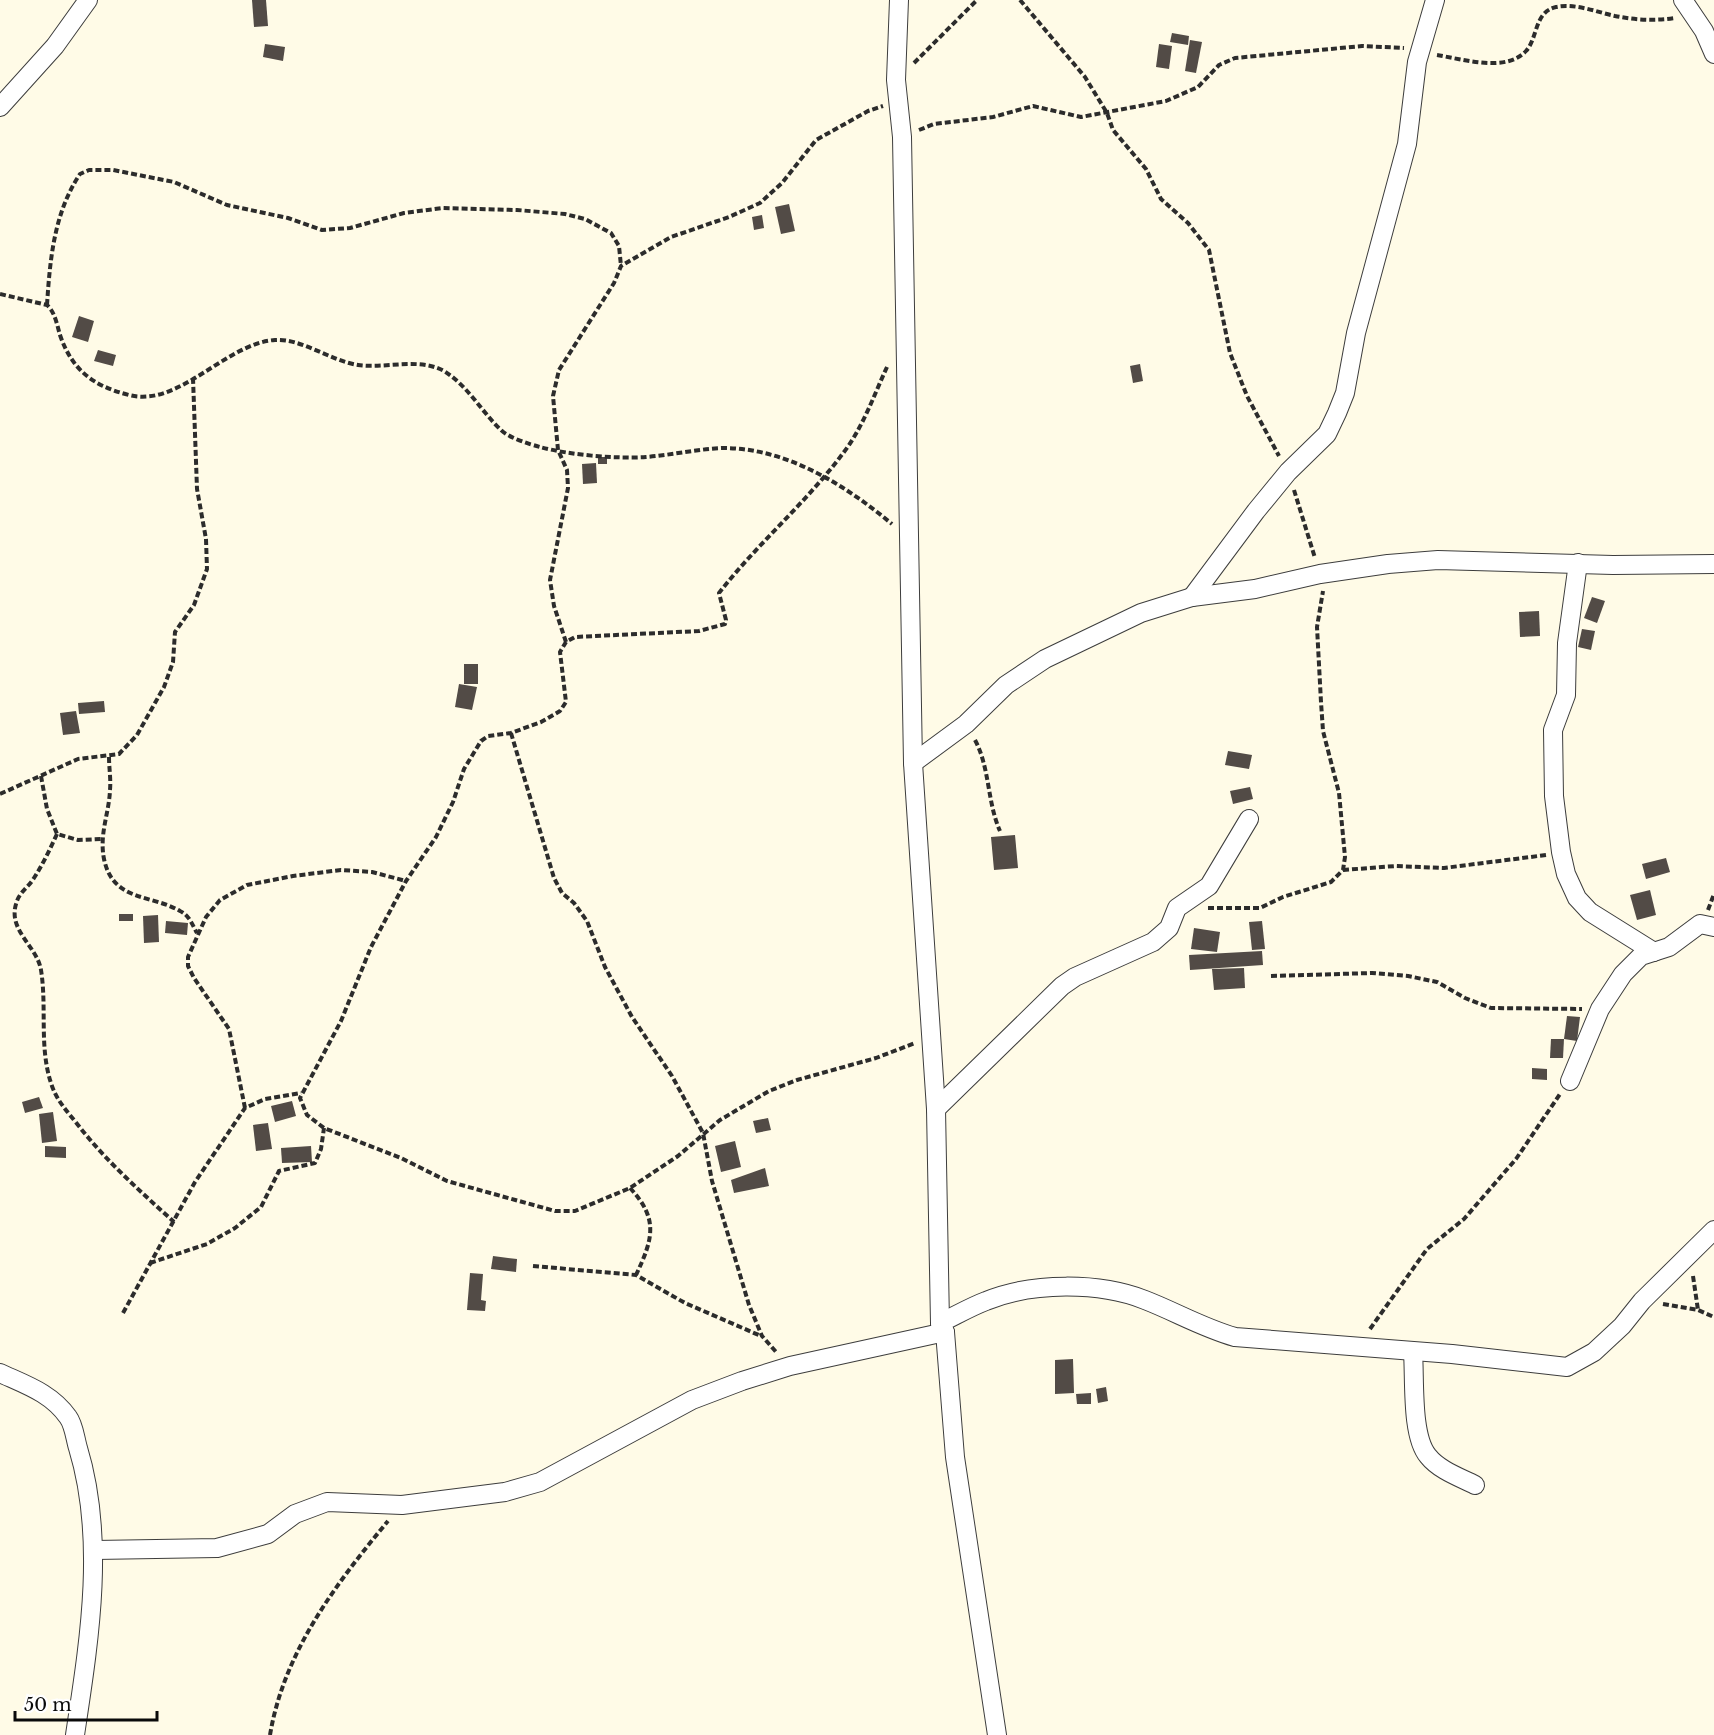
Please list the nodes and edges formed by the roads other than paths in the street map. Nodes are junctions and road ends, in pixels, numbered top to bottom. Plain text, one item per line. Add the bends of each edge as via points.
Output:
1 (88, 0) edge
2 (899, 0) edge
3 (1435, 0) edge
4 (1683, 0) edge
5 (1714, 54) edge
6 (0, 107) edge
7 (1578, 563) junction
8 (1714, 564) edge
9 (1192, 597) junction
10 (913, 763) junction
11 (1249, 819) dead end
12 (1714, 927) edge
13 (1654, 952) junction
14 (1570, 1081) road end
15 (936, 1109) junction
16 (1714, 1230) edge
17 (943, 1328) junction
18 (1413, 1352) junction
19 (0, 1373) edge
20 (1475, 1485) dead end
21 (94, 1550) junction
22 (75, 1735) edge
23 (997, 1735) edge

1 - 6 street via 55,46
2 - 10 street via 896,80 902,137
3 - 9 street via 1420,48 1407,144 1356,333 1345,393 1327,434 1288,472
4 - 5 street
7 - 8 street
7 - 9 street via 1438,560 1388,564
7 - 13 street via 1567,644 1566,695 1552,738 1561,852 1577,898 1590,912
9 - 10 street via 1141,613 1045,659 1006,685 966,724
10 - 15 street
11 - 15 street via 1209,886 1177,908 1169,928 1154,942 1062,986
12 - 13 street via 1700,924 1669,947
13 - 14 street via 1641,957 1623,974 1600,1009
15 - 17 street
16 - 18 street via 1622,1326 1594,1352 1568,1367
17 - 18 street via 986,1300 1075,1287 1144,1300 1205,1329 1235,1338
17 - 21 street via 742,1381 692,1400 540,1482 506,1492 402,1505 327,1502 295,1514 268,1534 217,1548
17 - 23 street via 955,1457
18 - 20 street via 1416,1433 1421,1447 1440,1466
19 - 21 street via 46,1394 69,1418 84,1468
21 - 22 street

